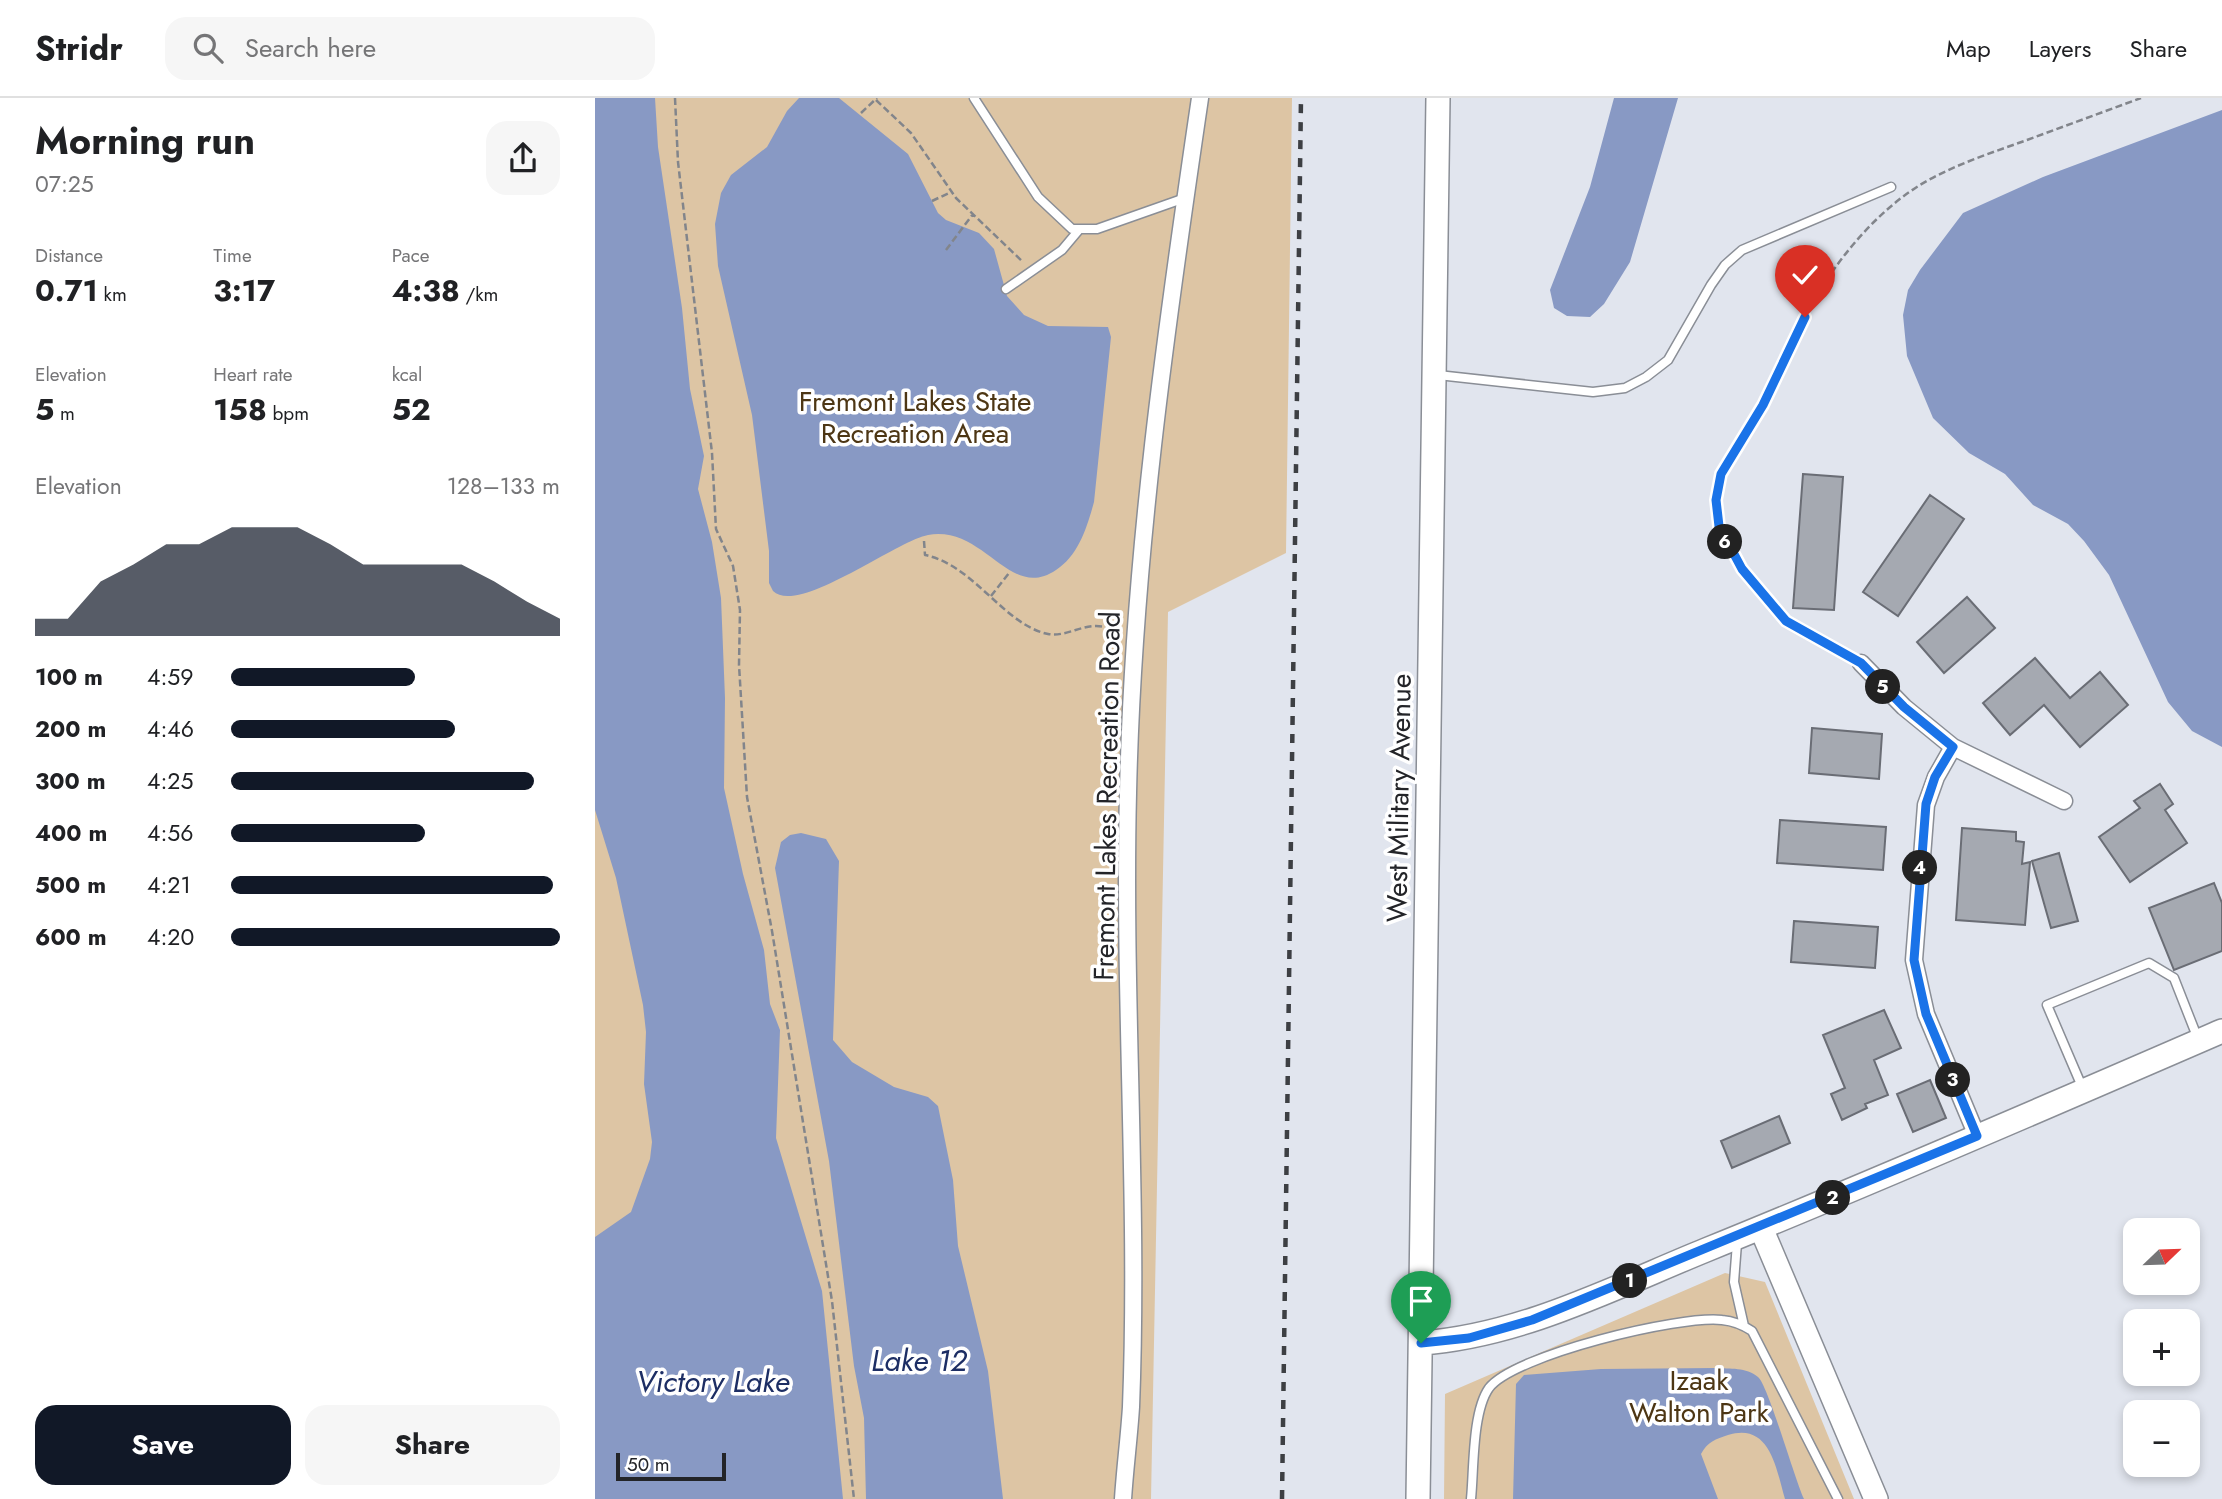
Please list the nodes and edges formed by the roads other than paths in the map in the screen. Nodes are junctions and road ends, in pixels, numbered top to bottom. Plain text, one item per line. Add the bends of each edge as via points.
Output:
1 (974, 98) edge
2 (1200, 98) edge
3 (1438, 98) edge
4 (1891, 187) dead end
5 (1185, 198) junction
6 (1078, 231) junction
7 (1006, 289) dead end
8 (1435, 375) junction
9 (1861, 663) road end
10 (1953, 747) junction
11 (2064, 801) dead end
12 (2222, 1031) edge
13 (2199, 1041) junction
14 (2083, 1090) junction
15 (1977, 1136) junction
16 (1761, 1228) junction
17 (1737, 1238) junction
18 (1744, 1326) junction
19 (1421, 1343) junction
20 (1123, 1499) edge
21 (1418, 1499) edge
22 (1471, 1499) edge
23 (1837, 1499) edge
24 (1876, 1499) edge

1 - 6 lane via 1038,197
2 - 5 street, Fremont Lakes Recreation Road
3 - 8 street, West Military Avenue
4 - 8 lane via 1733,256 1668,360 1625,388 1593,392
5 - 6 lane via 1097,229
5 - 20 street, Fremont Lakes Recreation Road via 1136,629 1127,860 1131,1402
6 - 7 lane via 1069,243
8 - 19 street, West Military Avenue
9 - 10 street
10 - 11 street
10 - 15 street via 1926,804 1914,960 1926,1014
12 - 13 street
13 - 14 street
13 - 14 lane via 2174,978 2149,963 2047,1005
14 - 15 street
15 - 16 street
16 - 17 street
16 - 24 street
17 - 18 lane via 1734,1282
17 - 19 street via 1532,1320 1469,1338
18 - 22 lane via 1722,1320 1663,1324 1541,1357 1500,1378 1484,1396
18 - 23 lane via 1758,1340
19 - 21 street, West Military Avenue

